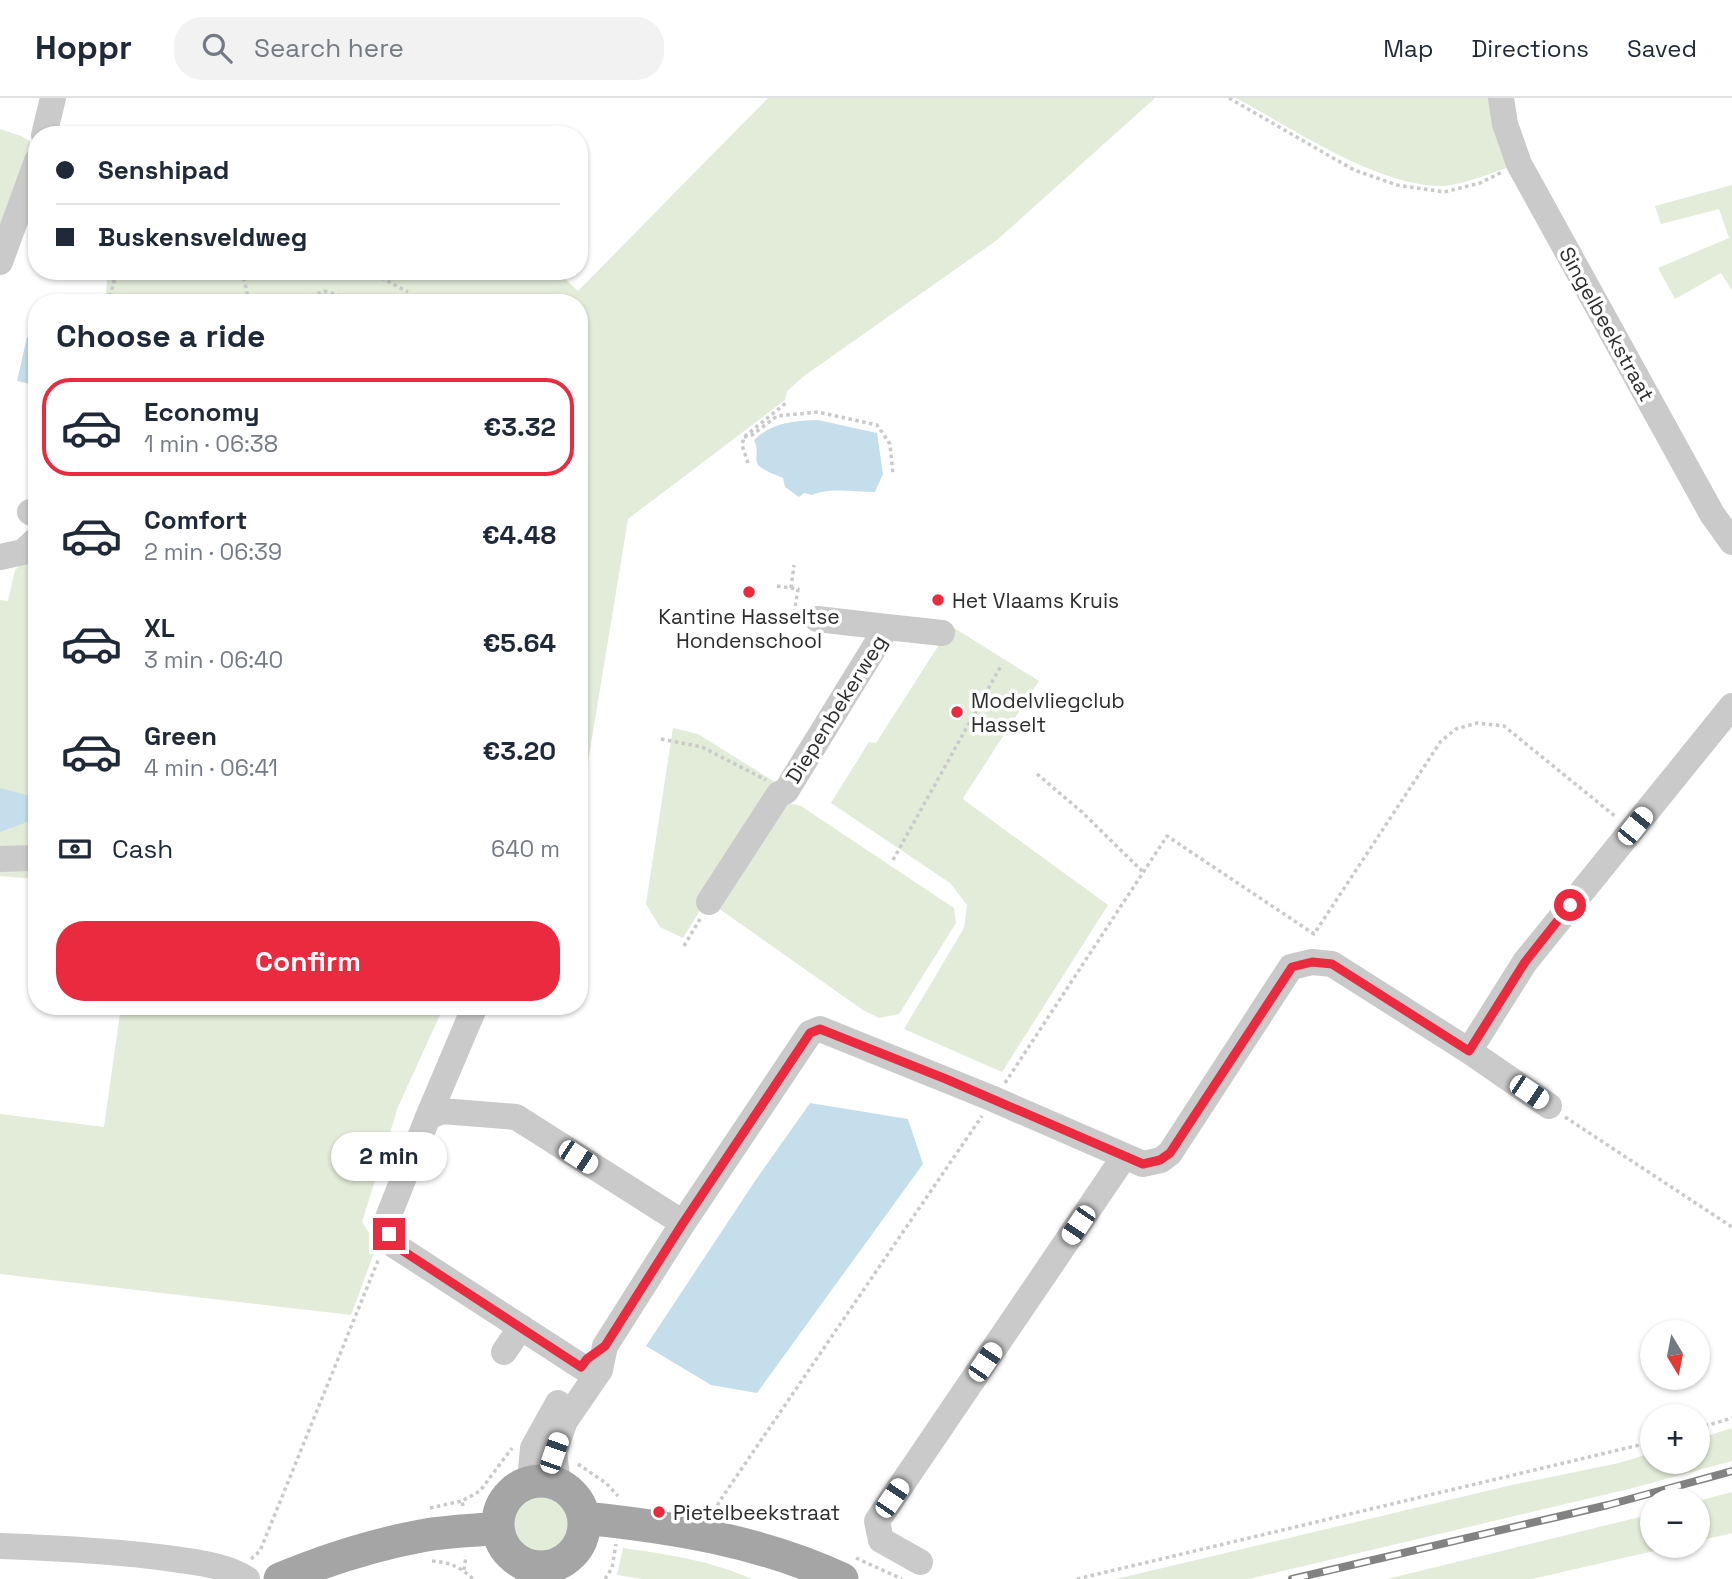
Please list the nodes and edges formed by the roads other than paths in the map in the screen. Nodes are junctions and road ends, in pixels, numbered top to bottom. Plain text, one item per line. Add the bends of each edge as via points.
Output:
1 (53, 98) edge
2 (1501, 98) edge
3 (46, 126) edge
4 (28, 185) edge
5 (0, 261) edge
6 (1732, 542) edge
7 (28, 547) edge
8 (0, 557) edge
9 (805, 620) road end
10 (887, 627) junction
11 (943, 633) dead end
12 (1732, 706) edge
13 (28, 858) edge
14 (0, 859) edge
15 (709, 902) road end
16 (471, 1015) edge
17 (1469, 1051) junction
18 (1549, 1106) road end
19 (428, 1117) junction
20 (1124, 1157) junction
21 (683, 1223) junction
22 (521, 1327) junction
23 (504, 1352) dead end
24 (589, 1372) junction
25 (544, 1482) junction
26 (583, 1527) junction
27 (498, 1528) junction
28 (0, 1546) edge
29 (920, 1562) dead end
30 (540, 1572) edge
31 (242, 1575) edge
32 (280, 1579) edge
33 (779, 1579) edge
34 (842, 1579) edge

1 - 3 street
2 - 6 street, Singelbeekstraat via 1519,164 1712,514
4 - 5 street
7 - 8 street
9 - 10 street, Diepenbekerweg
10 - 11 street, Diepenbekerweg
10 - 15 street, Diepenbekerweg
12 - 17 street via 1525,962
13 - 14 street
16 - 19 street
17 - 18 street
17 - 20 street via 1332,964 1292,967 1170,1153 1143,1164
19 - 21 street via 442,1111 516,1117
19 - 22 street via 385,1226 394,1245
20 - 21 street via 820,1029 810,1033
20 - 29 street via 877,1521 881,1540
21 - 24 street via 605,1346 600,1370
22 - 23 street
22 - 24 street
24 - 25 street via 565,1421
25 - 26 main road via 572,1493
25 - 27 main road via 512,1490 498,1515
26 - 30 main road via 570,1556
26 - 33 main road via 684,1548
26 - 34 main road via 665,1527 733,1541
27 - 30 main road via 502,1543 514,1558
27 - 32 main road via 385,1543
28 - 31 street via 152,1556 210,1564

